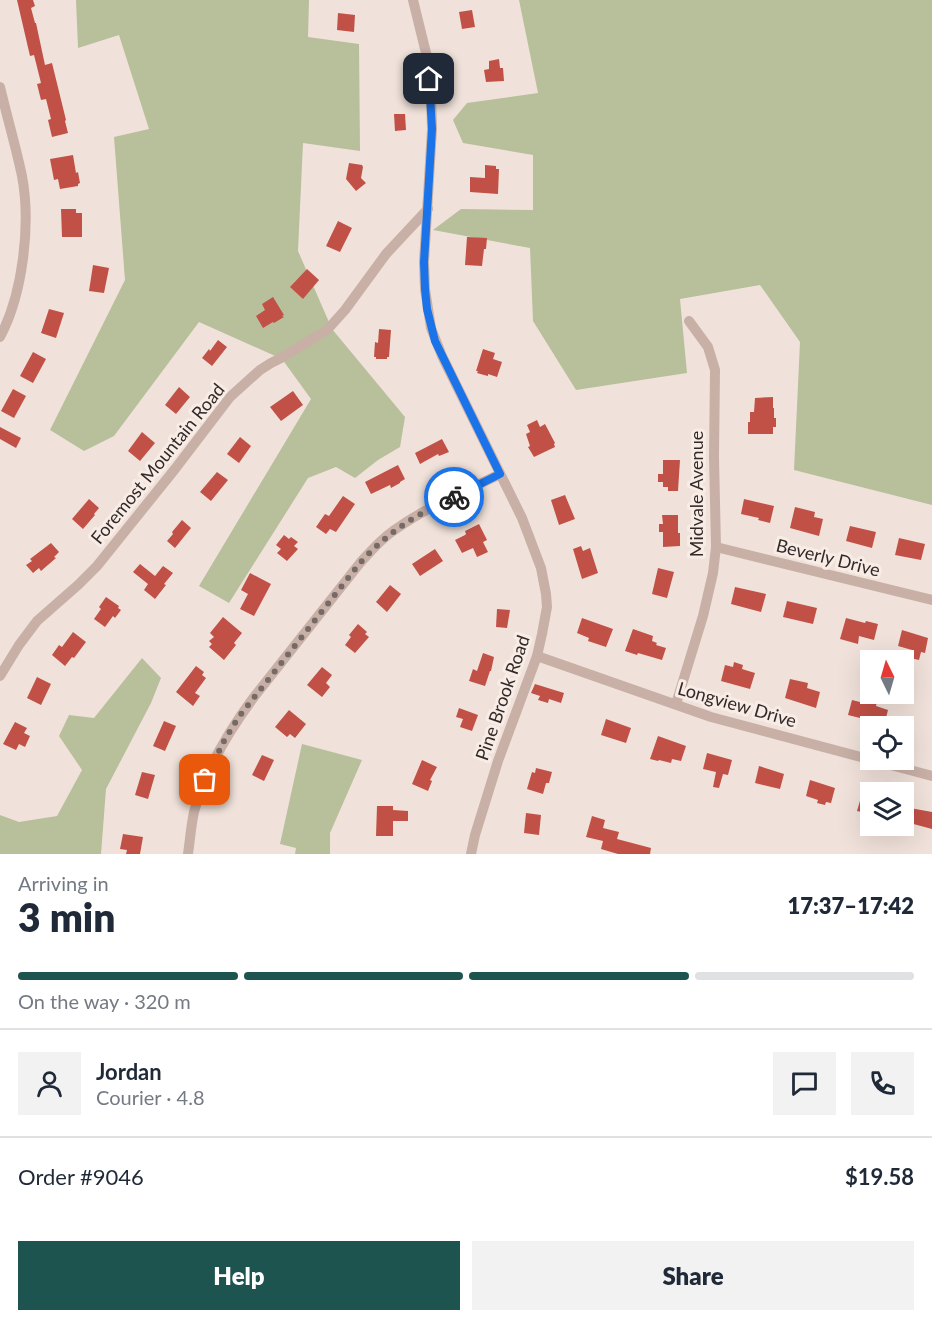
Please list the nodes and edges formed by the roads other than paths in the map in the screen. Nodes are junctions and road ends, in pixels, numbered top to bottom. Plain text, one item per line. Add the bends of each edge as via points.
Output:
1 (413, 0) edge
2 (0, 87) edge
3 (428, 209) junction
4 (689, 321) dead end
5 (0, 337) edge
6 (500, 474) junction
7 (716, 547) junction
8 (932, 600) edge
9 (537, 656) junction
10 (0, 676) edge
11 (676, 705) junction
12 (932, 776) edge
13 (188, 854) edge
14 (473, 854) edge

1 - 3 street, Pine Brook Road via 427,57 431,95
2 - 5 street via 22,177 26,224 20,278
3 - 6 street, Pine Brook Road via 424,280 431,328
3 - 10 street, Foremost Mountain Road via 386,254 327,330 260,370 230,397 97,566 37,621
4 - 7 street, Midvale Avenue via 708,347 715,370
6 - 9 street, Pine Brook Road via 522,518 544,581 546,607
6 - 13 street via 393,531 353,572 224,741 199,795
7 - 8 street, Beverly Drive
7 - 11 street, Midvale Avenue via 703,615
9 - 11 street, Longview Drive
9 - 14 street, Pine Brook Road via 498,761 475,835
11 - 12 street, Longview Drive

